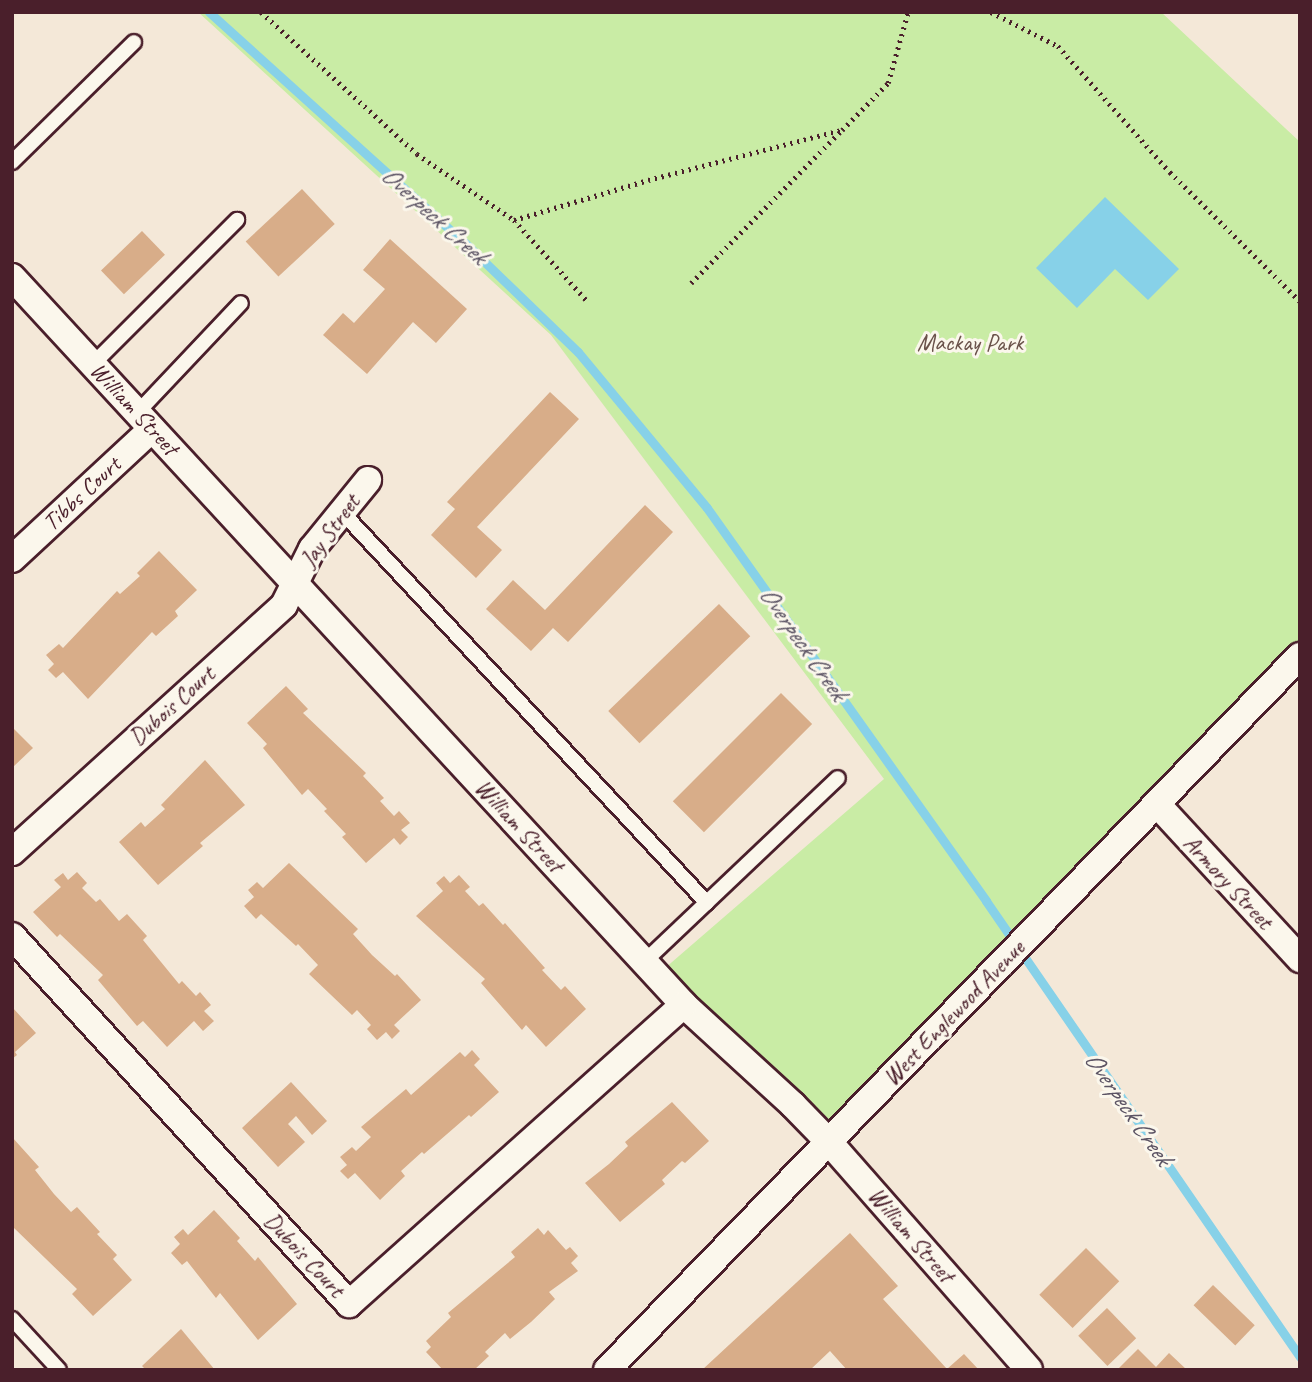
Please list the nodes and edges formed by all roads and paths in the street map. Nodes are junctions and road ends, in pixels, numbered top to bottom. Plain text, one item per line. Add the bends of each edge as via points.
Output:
1 (261, 12) edge
2 (908, 12) edge
3 (991, 12) edge
4 (134, 42) dead end
5 (842, 130) junction
6 (12, 162) edge
7 (514, 219) junction
8 (237, 220) dead end
9 (12, 277) edge
10 (691, 283) dead end
11 (1300, 301) edge
12 (588, 302) dead end
13 (241, 303) dead end
14 (93, 364) junction
15 (145, 421) junction
16 (368, 480) dead end
17 (341, 512) junction
18 (12, 559) edge
19 (294, 583) junction
20 (1300, 656) edge
21 (838, 778) dead end
22 (1157, 804) junction
23 (12, 852) edge
24 (707, 903) junction
25 (12, 936) edge
26 (1300, 959) edge
27 (644, 962) junction
28 (684, 1005) junction
29 (828, 1142) junction
30 (12, 1319) edge
31 (60, 1370) edge
32 (607, 1370) edge
33 (1029, 1370) edge

1 - 7 path via 417,154
2 - 5 path via 888,83
3 - 11 path via 1058,46 1170,172
4 - 6 lane
5 - 7 path
5 - 10 path
7 - 12 path
8 - 14 lane
9 - 14 street, William Street
13 - 15 lane
14 - 15 street, William Street
15 - 18 street, Tibbs Court
15 - 19 street, William Street
16 - 17 street, Jay Street
17 - 19 street, Jay Street via 312,549
17 - 24 lane
19 - 23 street, Dubois Court via 284,604
19 - 27 street, William Street
20 - 22 street, West Englewood Avenue
21 - 24 lane
22 - 26 street, Armory Street
22 - 29 street, West Englewood Avenue
24 - 27 lane
25 - 28 street, Dubois Court via 349,1304
27 - 28 street, William Street
28 - 29 street, William Street
29 - 32 street, West Englewood Avenue
29 - 33 street, William Street
30 - 31 lane

